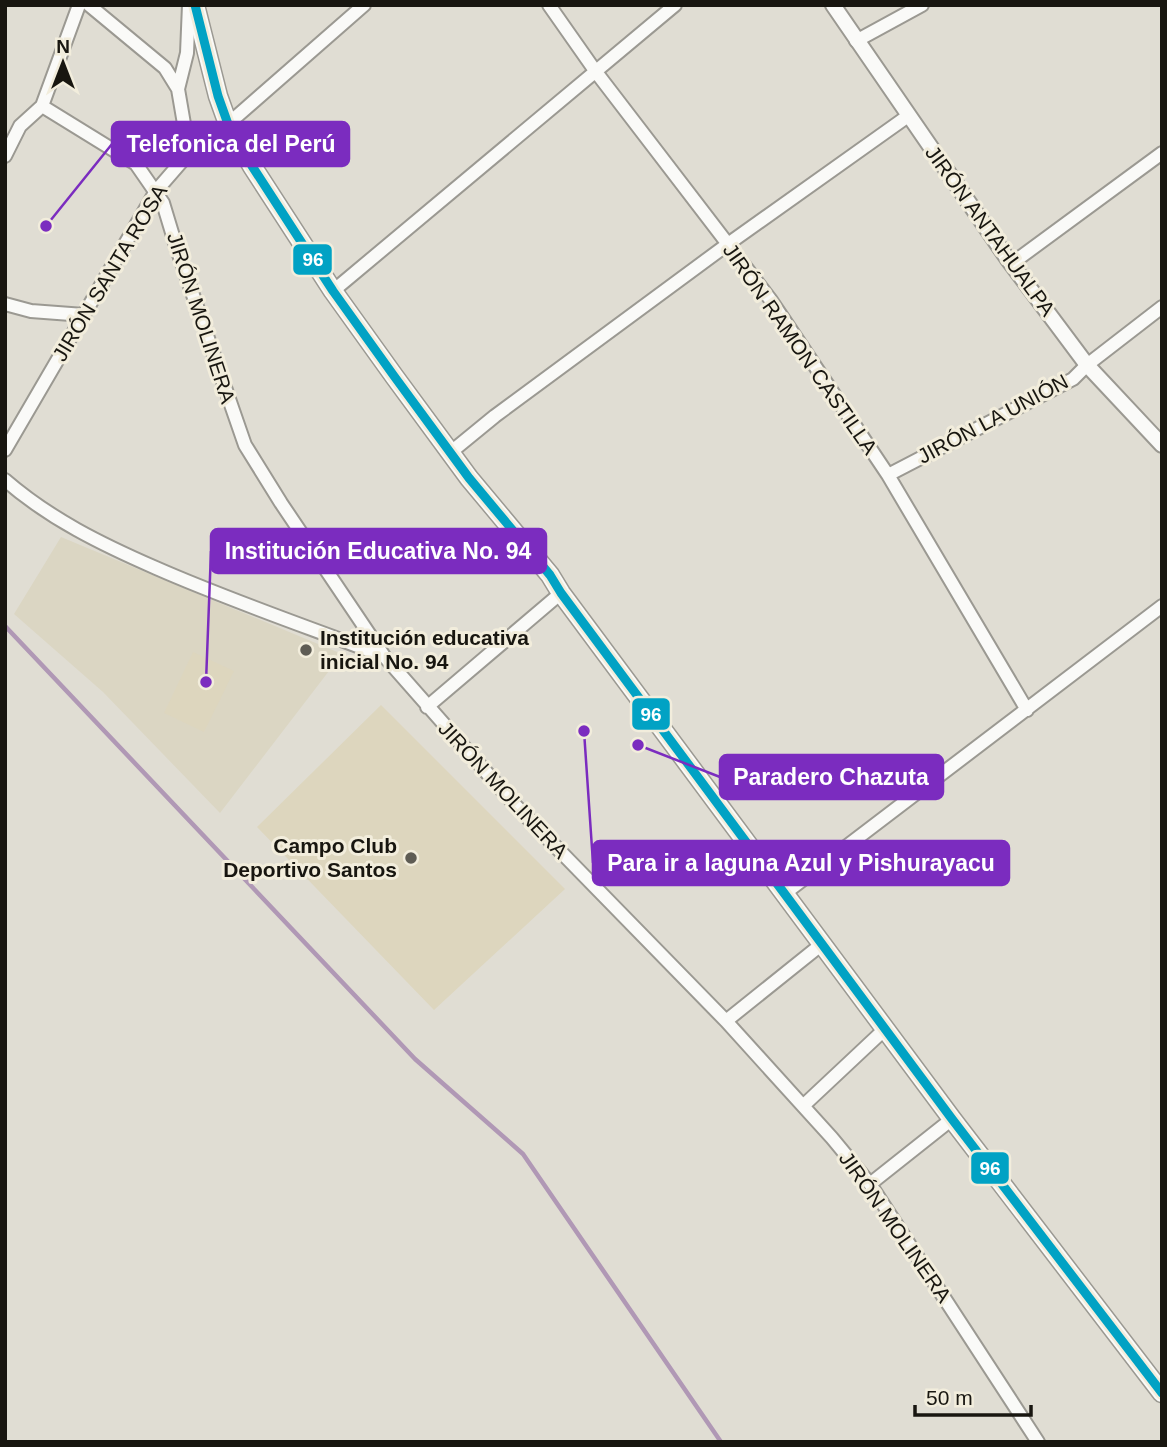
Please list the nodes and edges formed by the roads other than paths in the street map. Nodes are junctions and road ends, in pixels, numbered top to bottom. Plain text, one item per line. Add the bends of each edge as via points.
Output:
1 (79, 5) edge
2 (89, 5) edge
3 (189, 5) edge
4 (195, 5) edge
5 (364, 5) edge
6 (549, 5) edge
7 (676, 5) edge
8 (833, 5) edge
9 (922, 5) edge
10 (856, 41) junction
11 (596, 72) junction
12 (178, 89) junction
13 (42, 106) junction
14 (908, 116) junction
15 (228, 124) junction
16 (188, 153) junction
17 (1162, 153) edge
18 (5, 156) edge
19 (156, 191) junction
20 (728, 244) junction
21 (1012, 264) junction
22 (333, 291) junction
23 (5, 304) edge
24 (1162, 307) edge
25 (85, 315) junction
26 (1087, 365) junction
27 (1162, 444) edge
28 (5, 450) edge
29 (451, 452) junction
30 (888, 475) junction
31 (5, 480) edge
32 (561, 593) junction
33 (1162, 606) edge
34 (384, 656) junction
35 (427, 707) junction
36 (1027, 710) junction
37 (784, 894) junction
38 (822, 944) junction
39 (726, 1021) junction
40 (885, 1030) junction
41 (804, 1105) junction
42 (952, 1119) junction
43 (870, 1184) junction
44 (1162, 1393) edge
45 (1038, 1442) edge

1 - 13 street
2 - 12 street via 165,68
3 - 12 street via 187,53
4 - 15 main road
5 - 15 street, JIRÓN SANTA ROSA
6 - 11 street, JIRÓN RAMON CASTILLA
7 - 11 street
8 - 10 street, JIRÓN ANTAHUALPA
9 - 10 street
10 - 14 street, JIRÓN ANTAHUALPA
11 - 20 street, JIRÓN RAMON CASTILLA
11 - 22 street
12 - 16 street
13 - 18 street via 20,126
13 - 19 street, JIRÓN MOLINERA via 136,164
14 - 20 street
14 - 21 street, JIRÓN ANTAHUALPA
15 - 16 street, JIRÓN SANTA ROSA
15 - 22 main road
16 - 19 street, JIRÓN SANTA ROSA
17 - 21 street
19 - 25 street, JIRÓN SANTA ROSA
19 - 34 street, JIRÓN MOLINERA via 245,445
20 - 29 street
20 - 30 street, JIRÓN RAMON CASTILLA
21 - 26 street, JIRÓN ANTAHUALPA
22 - 29 main road
23 - 25 street
24 - 26 street, JIRÓN LA UNIÓN
25 - 28 street, JIRÓN SANTA ROSA
26 - 27 street, JIRÓN ANTAHUALPA
26 - 30 street, JIRÓN LA UNIÓN via 1055,389
29 - 32 main road
30 - 36 street, JIRÓN RAMON CASTILLA
31 - 34 street via 66,525 111,548 206,591
32 - 35 street
32 - 37 main road
33 - 36 street
34 - 35 street, JIRÓN MOLINERA
35 - 39 street, JIRÓN MOLINERA via 516,806
36 - 37 street
37 - 38 main road
38 - 39 street
38 - 40 main road
39 - 41 street, JIRÓN MOLINERA
40 - 41 street
40 - 42 main road
41 - 43 street, JIRÓN MOLINERA
42 - 43 street
42 - 44 main road
43 - 45 street, JIRÓN MOLINERA

